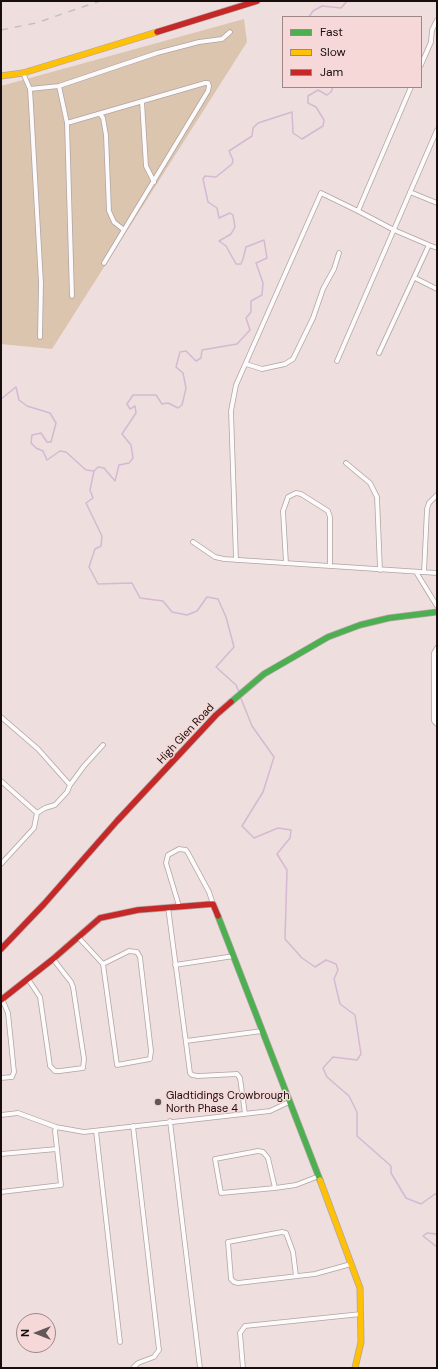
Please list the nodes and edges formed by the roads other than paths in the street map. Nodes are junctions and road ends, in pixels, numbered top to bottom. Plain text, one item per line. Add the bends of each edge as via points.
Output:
1 (257, 1) edge
2 (437, 20) edge
3 (230, 32) dead end
4 (422, 63) edge
5 (23, 73) junction
6 (1, 76) edge
7 (59, 86) junction
8 (411, 88) edge
9 (30, 90) junction
10 (142, 102) junction
11 (100, 114) junction
12 (67, 123) junction
13 (437, 130) edge
14 (154, 182) junction
15 (410, 192) junction
16 (437, 203) edge
17 (358, 211) junction
18 (124, 230) junction
19 (394, 230) junction
20 (429, 245) junction
21 (437, 248) edge
22 (339, 253) dead end
23 (104, 263) dead end
24 (415, 278) junction
25 (437, 289) edge
26 (72, 296) dead end
27 (40, 337) dead end
28 (379, 353) dead end
29 (337, 361) dead end
30 (246, 364) junction
31 (346, 463) dead end
32 (437, 495) edge
33 (193, 542) dead end
34 (236, 560) junction
35 (286, 563) junction
36 (330, 566) junction
37 (380, 570) junction
38 (416, 572) junction
39 (424, 572) junction
40 (437, 573) edge
41 (437, 606) edge
42 (437, 612) edge
43 (437, 648) edge
44 (1, 717) edge
45 (437, 724) edge
46 (103, 745) dead end
47 (1, 781) edge
48 (70, 785) junction
49 (37, 813) junction
50 (1, 864) edge
51 (213, 904) junction
52 (179, 906) junction
53 (168, 907) junction
54 (78, 937) junction
55 (1, 949) edge
56 (234, 956) junction
57 (53, 959) junction
58 (102, 964) junction
59 (175, 965) junction
60 (28, 979) junction
61 (2, 1000) edge
62 (262, 1031) junction
63 (186, 1041) junction
64 (1, 1078) edge
65 (289, 1102) junction
66 (245, 1114) junction
67 (1, 1115) edge
68 (170, 1122) junction
69 (133, 1126) junction
70 (56, 1127) junction
71 (96, 1131) junction
72 (57, 1149) junction
73 (1, 1154) edge
74 (319, 1176) junction
75 (275, 1188) junction
76 (1, 1192) edge
77 (351, 1264) junction
78 (296, 1276) junction
79 (361, 1314) junction
80 (120, 1342) dead end
81 (133, 1368) edge
82 (200, 1368) edge
83 (243, 1368) edge
84 (355, 1368) edge

1 - 5 street
2 - 4 street via 432,30 432,42
3 - 7 street via 222,39 198,42 157,53
5 - 6 street
5 - 9 street
7 - 9 street
7 - 12 street
8 - 17 street
9 - 27 street via 41,283
10 - 11 street
10 - 14 street via 146,166
10 - 14 street via 205,83 209,86
11 - 12 street
11 - 18 street via 106,135 109,211 114,222
12 - 26 street
13 - 15 street
14 - 18 street
15 - 16 street
15 - 19 street
17 - 19 street
17 - 30 street via 321,193
18 - 23 street
19 - 20 street
19 - 29 street
20 - 21 street
20 - 24 street
22 - 30 street via 313,318 293,359 285,364 262,369
24 - 25 street
24 - 28 street
30 - 34 street via 236,385 231,411
31 - 37 street via 370,483 377,497
32 - 39 street via 427,509
33 - 34 street via 215,557
34 - 35 street
35 - 36 street
35 - 36 street via 283,511 288,497 296,493 328,511
36 - 37 street
37 - 38 street
38 - 39 street
38 - 41 street
39 - 40 street
42 - 55 street, High Glen Road via 389,618 328,637 284,660 250,685 186,747
43 - 45 street via 434,653 434,720
44 - 48 street via 38,749
46 - 48 street
47 - 49 street
48 - 49 street via 55,805
49 - 50 street via 34,828
51 - 52 street
51 - 52 street via 188,853 179,849 168,856 166,863
51 - 56 street
52 - 53 street
53 - 54 street via 106,915
53 - 59 street
54 - 57 street
54 - 58 street
56 - 59 street
56 - 62 street
57 - 60 street
57 - 60 street via 73,987 84,1059 83,1068 55,1071 50,1066 40,997
58 - 58 street via 117,1065 150,1059 140,957 136,952 130,951
59 - 63 street
60 - 61 street
61 - 64 street via 8,1013 14,1072 12,1077
62 - 63 street
62 - 65 street
63 - 66 street via 192,1075 233,1073 239,1076
65 - 66 street via 270,1111
65 - 74 street
66 - 68 street
67 - 70 street via 18,1113
68 - 69 street
68 - 82 street
69 - 71 street
69 - 81 street via 159,1350 154,1357 138,1363
70 - 71 street via 84,1132
70 - 72 street
71 - 80 street
72 - 73 street
72 - 76 street via 61,1185
74 - 75 street via 296,1185
74 - 77 street
75 - 75 street via 221,1193 215,1159 263,1152 268,1158
77 - 78 street via 315,1274
77 - 79 street via 360,1288
78 - 78 street via 234,1282 231,1279 228,1242 286,1233 293,1252
79 - 83 street via 245,1326 240,1333
79 - 84 street via 361,1342

